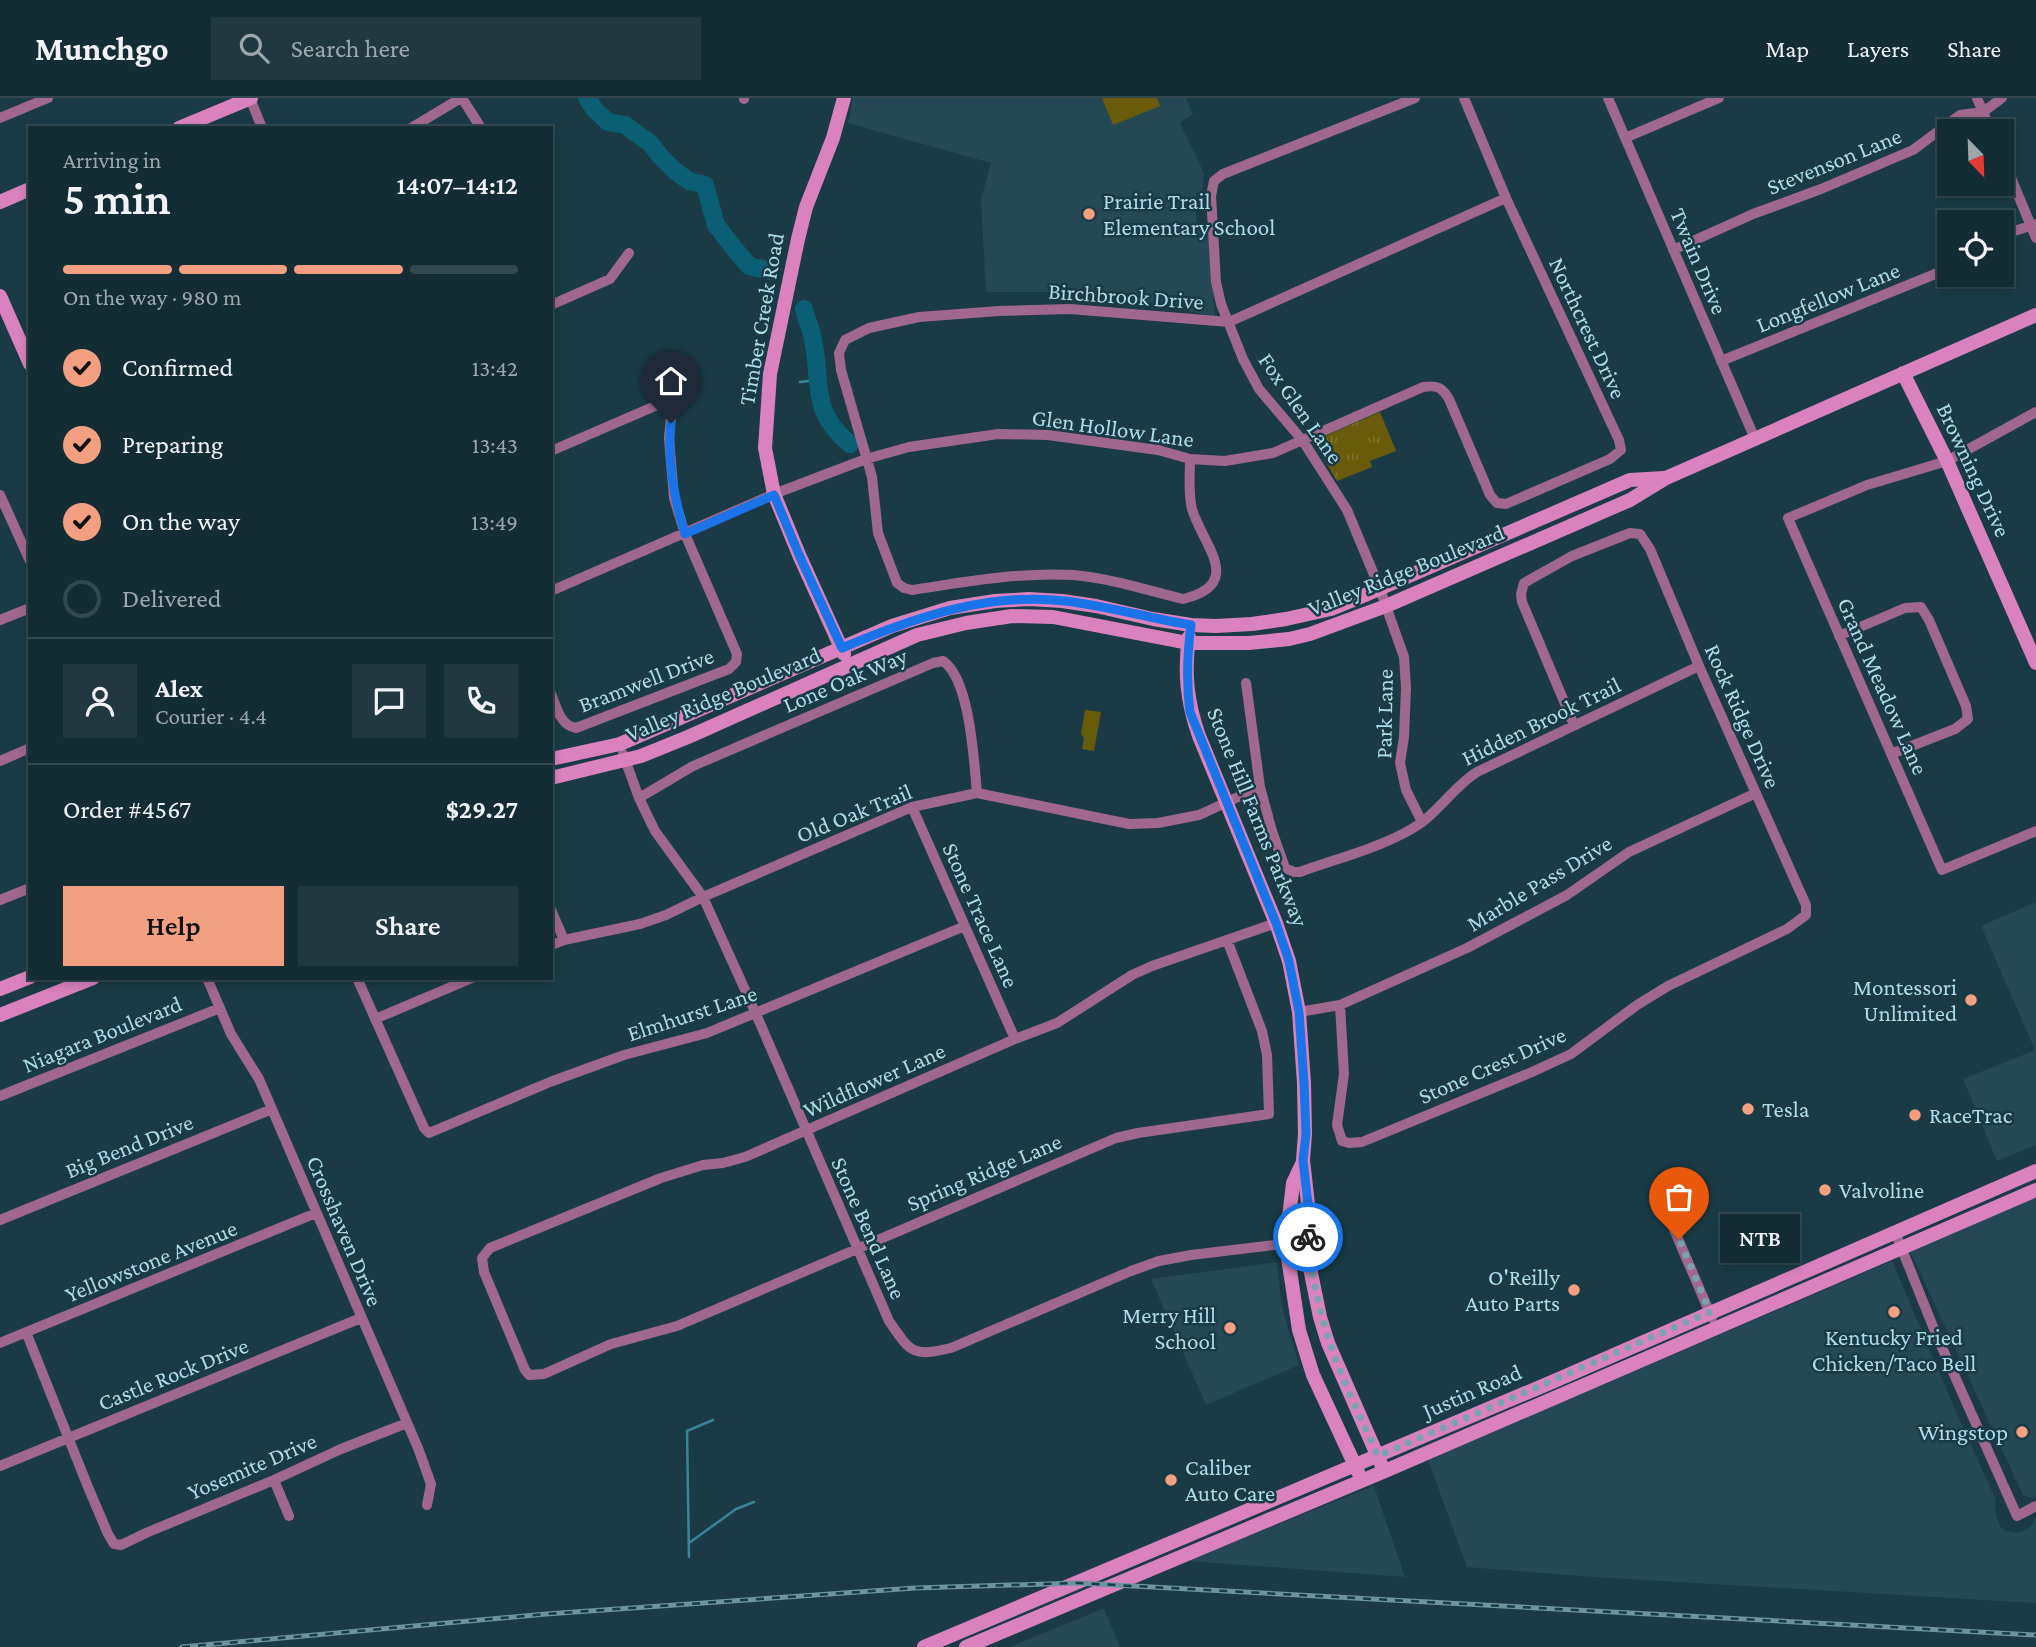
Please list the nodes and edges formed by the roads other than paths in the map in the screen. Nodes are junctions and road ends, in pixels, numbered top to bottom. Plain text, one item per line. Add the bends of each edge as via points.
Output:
1 (48, 98) edge
2 (250, 98) edge
3 (461, 98) edge
4 (844, 98) edge
5 (1415, 98) edge
6 (1464, 98) edge
7 (1608, 98) edge
8 (1719, 98) edge
9 (1977, 98) edge
10 (2002, 98) edge
11 (1983, 112) junction
12 (0, 118) edge
13 (1986, 119) edge
14 (183, 126) edge
15 (261, 126) edge
16 (414, 126) edge
17 (480, 126) edge
18 (1625, 138) junction
19 (2014, 182) edge
20 (28, 190) edge
21 (1506, 198) junction
22 (0, 202) edge
23 (2034, 225) edge
24 (2014, 231) edge
25 (2036, 237) edge
26 (1673, 250) junction
27 (629, 253) dead end
28 (1937, 273) edge
29 (0, 296) edge
30 (553, 304) edge
31 (2036, 315) edge
32 (1228, 322) junction
33 (28, 359) edge
34 (1721, 361) junction
35 (1903, 373) junction
36 (2036, 412) edge
37 (1755, 439) junction
38 (1303, 441) junction
39 (553, 450) edge
40 (1474, 455) joint
41 (866, 459) junction
42 (1190, 459) junction
43 (1947, 461) junction
44 (1666, 478) junction
45 (0, 495) edge
46 (774, 495) junction
47 (685, 534) junction
48 (28, 557) edge
49 (1380, 589) junction
50 (553, 591) edge
51 (1386, 606) junction
52 (28, 609) edge
53 (0, 620) edge
54 (1191, 625) junction
55 (1839, 635) junction
56 (1188, 643) junction
57 (842, 648) junction
58 (2036, 663) edge
59 (849, 665) junction
60 (1699, 666) junction
61 (1246, 683) dead end
62 (553, 699) edge
63 (1574, 725) junction
64 (620, 744) junction
65 (28, 749) edge
66 (1891, 754) junction
67 (553, 759) edge
68 (625, 760) junction
69 (0, 761) edge
70 (553, 778) edge
71 (1260, 787) junction
72 (977, 793) junction
73 (1756, 793) junction
74 (639, 798) junction
75 (1226, 802) junction
76 (912, 807) junction
77 (1422, 822) junction
78 (2036, 831) edge
79 (28, 889) edge
80 (703, 897) junction
81 (0, 900) edge
82 (553, 915) edge
83 (1806, 915) joint
84 (1276, 923) junction
85 (965, 926) junction
86 (564, 940) junction
87 (1227, 940) junction
88 (553, 944) edge
89 (28, 978) edge
90 (88, 980) edge
91 (208, 980) edge
92 (358, 980) edge
93 (467, 980) edge
94 (0, 989) edge
95 (1340, 1005) junction
96 (219, 1008) junction
97 (1299, 1012) junction
98 (756, 1014) junction
99 (0, 1015) edge
100 (375, 1019) junction
101 (1015, 1039) junction
102 (0, 1096) edge
103 (272, 1109) junction
104 (806, 1131) junction
105 (1303, 1160) junction
106 (2036, 1171) edge
107 (2036, 1190) edge
108 (1661, 1199) dead end
109 (316, 1213) junction
110 (0, 1220) edge
111 (1895, 1232) junction
112 (1308, 1241) junction
113 (1286, 1244) junction
114 (856, 1248) junction
115 (1901, 1248) junction
116 (1710, 1312) junction
117 (361, 1318) junction
118 (1716, 1327) junction
119 (26, 1332) junction
120 (0, 1343) edge
121 (1328, 1343) junction
122 (1306, 1353) junction
123 (529, 1375) joint
124 (1555, 1388) junction
125 (407, 1423) junction
126 (69, 1438) junction
127 (1378, 1456) junction
128 (1355, 1465) junction
129 (0, 1466) edge
130 (1385, 1471) junction
131 (274, 1480) junction
132 (1362, 1481) junction
133 (426, 1505) dead end
134 (2036, 1506) edge
135 (289, 1516) dead end
136 (925, 1647) edge
137 (966, 1647) edge

1 - 12 street
2 - 14 main road
2 - 15 street
3 - 16 street
3 - 17 street
4 - 46 main road, Timber Creek Road via 801,223 770,374 765,448
5 - 32 street, Fox Glen Lane via 1214,181 1216,282
6 - 21 street, Northcrest Drive
7 - 18 street, Twain Drive
8 - 18 street
9 - 11 street
10 - 11 street, Stevenson Lane
11 - 13 street
11 - 26 street, Stevenson Lane via 1960,115 1913,150
18 - 26 street, Twain Drive
19 - 23 street
20 - 22 main road
21 - 32 street, Birchbrook Drive
21 - 40 street, Northcrest Drive via 1621,450 1506,504 1490,495
23 - 24 street
23 - 25 street
26 - 34 street, Twain Drive
27 - 30 street via 610,279
28 - 34 street, Longfellow Lane
29 - 33 main road
31 - 35 main road, Valley Ridge Boulevard
32 - 38 street, Fox Glen Lane via 1259,389
32 - 41 street, Birchbrook Drive via 1058,309 919,317 869,328 845,340 839,354
34 - 37 street, Twain Drive
35 - 37 main road, Valley Ridge Boulevard
35 - 43 main road, Browning Drive
36 - 43 street
37 - 44 main road, Valley Ridge Boulevard
38 - 40 street, Glen Hollow Lane via 1423,387 1437,385 1449,399
38 - 42 street, Glen Hollow Lane via 1273,453 1225,461
38 - 49 street, Fox Glen Lane via 1347,510
39 - 47 street via 667,402 673,408 669,438 674,498
41 - 42 street, Glen Hollow Lane via 998,433 1111,442
41 - 42 street, Birchbrook Drive via 878,533 894,578 904,588 997,577 1076,575 1183,599 1209,589 1216,574 1213,552 1192,510
41 - 46 street, Glen Hollow Lane
43 - 55 street, Grand Meadow Lane via 1867,485 1788,519
43 - 58 main road, Browning Drive
44 - 49 main road, Valley Ridge Boulevard via 1630,480
44 - 51 main road, Valley Ridge Boulevard via 1630,500
45 - 48 street
46 - 47 street, Glen Hollow Lane
46 - 57 main road, Timber Creek Road
47 - 50 street, Glen Hollow Lane
47 - 62 street, Bramwell Drive via 737,654 736,662 729,669 576,728 568,727
49 - 51 street, Fox Glen Lane
49 - 54 main road, Valley Ridge Boulevard via 1331,609 1286,619 1236,626
51 - 56 main road, Valley Ridge Boulevard via 1289,639
51 - 77 street, Park Lane via 1404,657 1400,763 1406,790
52 - 53 street
54 - 56 main road, Stone Hill Farms Parkway
54 - 57 main road, Valley Ridge Boulevard via 1062,601 995,601 950,608
55 - 66 street, Grand Meadow Lane
55 - 66 street via 1905,608 1921,607 1930,620 1968,719 1955,729
56 - 59 main road, Valley Ridge Boulevard via 1053,617 1012,617 917,635
56 - 75 main road, Stone Hill Farms Parkway via 1190,712
57 - 59 main road, Timber Creek Road
57 - 64 main road, Valley Ridge Boulevard
59 - 68 main road, Valley Ridge Boulevard
60 - 63 street, Hidden Brook Trail
60 - 63 street, Rock Ridge Drive via 1640,534 1630,533 1572,556 1524,583 1521,594
60 - 73 street, Rock Ridge Drive
61 - 71 street
63 - 77 street, Hidden Brook Trail via 1462,781
64 - 67 main road, Valley Ridge Boulevard
64 - 68 street, Stone Bend Lane
65 - 69 street
66 - 78 street, Grand Meadow Lane via 1942,870
68 - 70 main road, Valley Ridge Boulevard
68 - 74 street, Stone Bend Lane
71 - 75 street, Old Oak Trail
71 - 77 street, Hidden Brook Trail via 1285,868 1294,872 1366,849
72 - 74 street, Lone Oak Way via 970,721 954,673 943,661 693,766
72 - 75 street, Old Oak Trail via 1129,824 1184,819
72 - 76 street, Old Oak Trail
73 - 83 street, Rock Ridge Drive via 1806,905
73 - 95 street, Marble Pass Drive via 1629,852 1567,895 1507,927
74 - 80 street, Stone Bend Lane via 661,843
75 - 84 main road, Stone Hill Farms Parkway
76 - 80 street, Old Oak Trail
76 - 85 street, Stone Trace Lane
79 - 81 street
80 - 86 street, Old Oak Trail via 640,924
80 - 98 street, Stone Bend Lane
82 - 86 street
83 - 95 street, Stone Crest Drive via 1787,929 1668,986 1571,1054 1362,1142 1342,1141 1336,1125 1344,1074
84 - 87 street, Wildflower Lane
84 - 97 main road, Stone Hill Farms Parkway
85 - 98 street, Elmhurst Lane
85 - 101 street, Stone Trace Lane
86 - 88 street, Old Oak Trail
87 - 101 street, Wildflower Lane via 1132,975 1057,1023
87 - 114 street, Spring Ridge Lane via 1262,1031 1269,1114 1116,1138
89 - 94 main road
90 - 99 main road
91 - 96 street, Crosshaven Drive
92 - 100 street
93 - 100 street
95 - 97 street, Marble Pass Drive
96 - 102 street, Niagara Boulevard
96 - 103 street, Crosshaven Drive
97 - 105 main road, Stone Hill Farms Parkway via 1306,1134
98 - 100 street, Elmhurst Lane via 599,1064 429,1133
98 - 104 street, Stone Bend Lane
101 - 104 street, Wildflower Lane
103 - 109 street, Crosshaven Drive
103 - 110 street, Big Bend Drive
104 - 114 street, Stone Bend Lane
104 - 123 street, Wildflower Lane via 746,1157 661,1178 490,1248 482,1258 484,1272
105 - 112 main road, Stone Hill Farms Parkway
105 - 113 main road via 1293,1184
106 - 111 main road, Justin Road
107 - 115 main road, Justin Road
108 - 116 street
109 - 117 street, Crosshaven Drive
109 - 119 street, Yellowstone Avenue
111 - 115 street
111 - 116 main road, Justin Road
112 - 113 street, Stone Bend Lane
112 - 121 main road, Stone Hill Farms Parkway
113 - 114 street, Stone Bend Lane via 1159,1261 951,1348 926,1353 906,1345 894,1328
113 - 122 main road via 1298,1330
114 - 123 street, Spring Ridge Lane via 677,1326 611,1345 544,1374
115 - 118 main road, Justin Road
115 - 134 street via 2017,1516
116 - 118 street
116 - 124 main road, Justin Road
117 - 125 street, Crosshaven Drive
117 - 126 street, Castle Rock Drive
118 - 124 main road, Justin Road
119 - 120 street, Yellowstone Avenue
119 - 126 street
121 - 122 main road
121 - 127 main road, Stone Hill Farms Parkway
122 - 128 main road
124 - 127 main road, Justin Road
124 - 130 main road, Justin Road
125 - 131 street, Yosemite Drive
125 - 133 street, Crosshaven Drive via 431,1484
126 - 129 street, Castle Rock Drive
126 - 131 street, Yosemite Drive via 114,1544 121,1545
127 - 128 main road, Justin Road
127 - 130 main road, Stone Hill Farms Parkway
128 - 132 main road
128 - 136 main road, Justin Road
130 - 132 main road, Justin Road
131 - 135 street
132 - 137 main road, Justin Road

